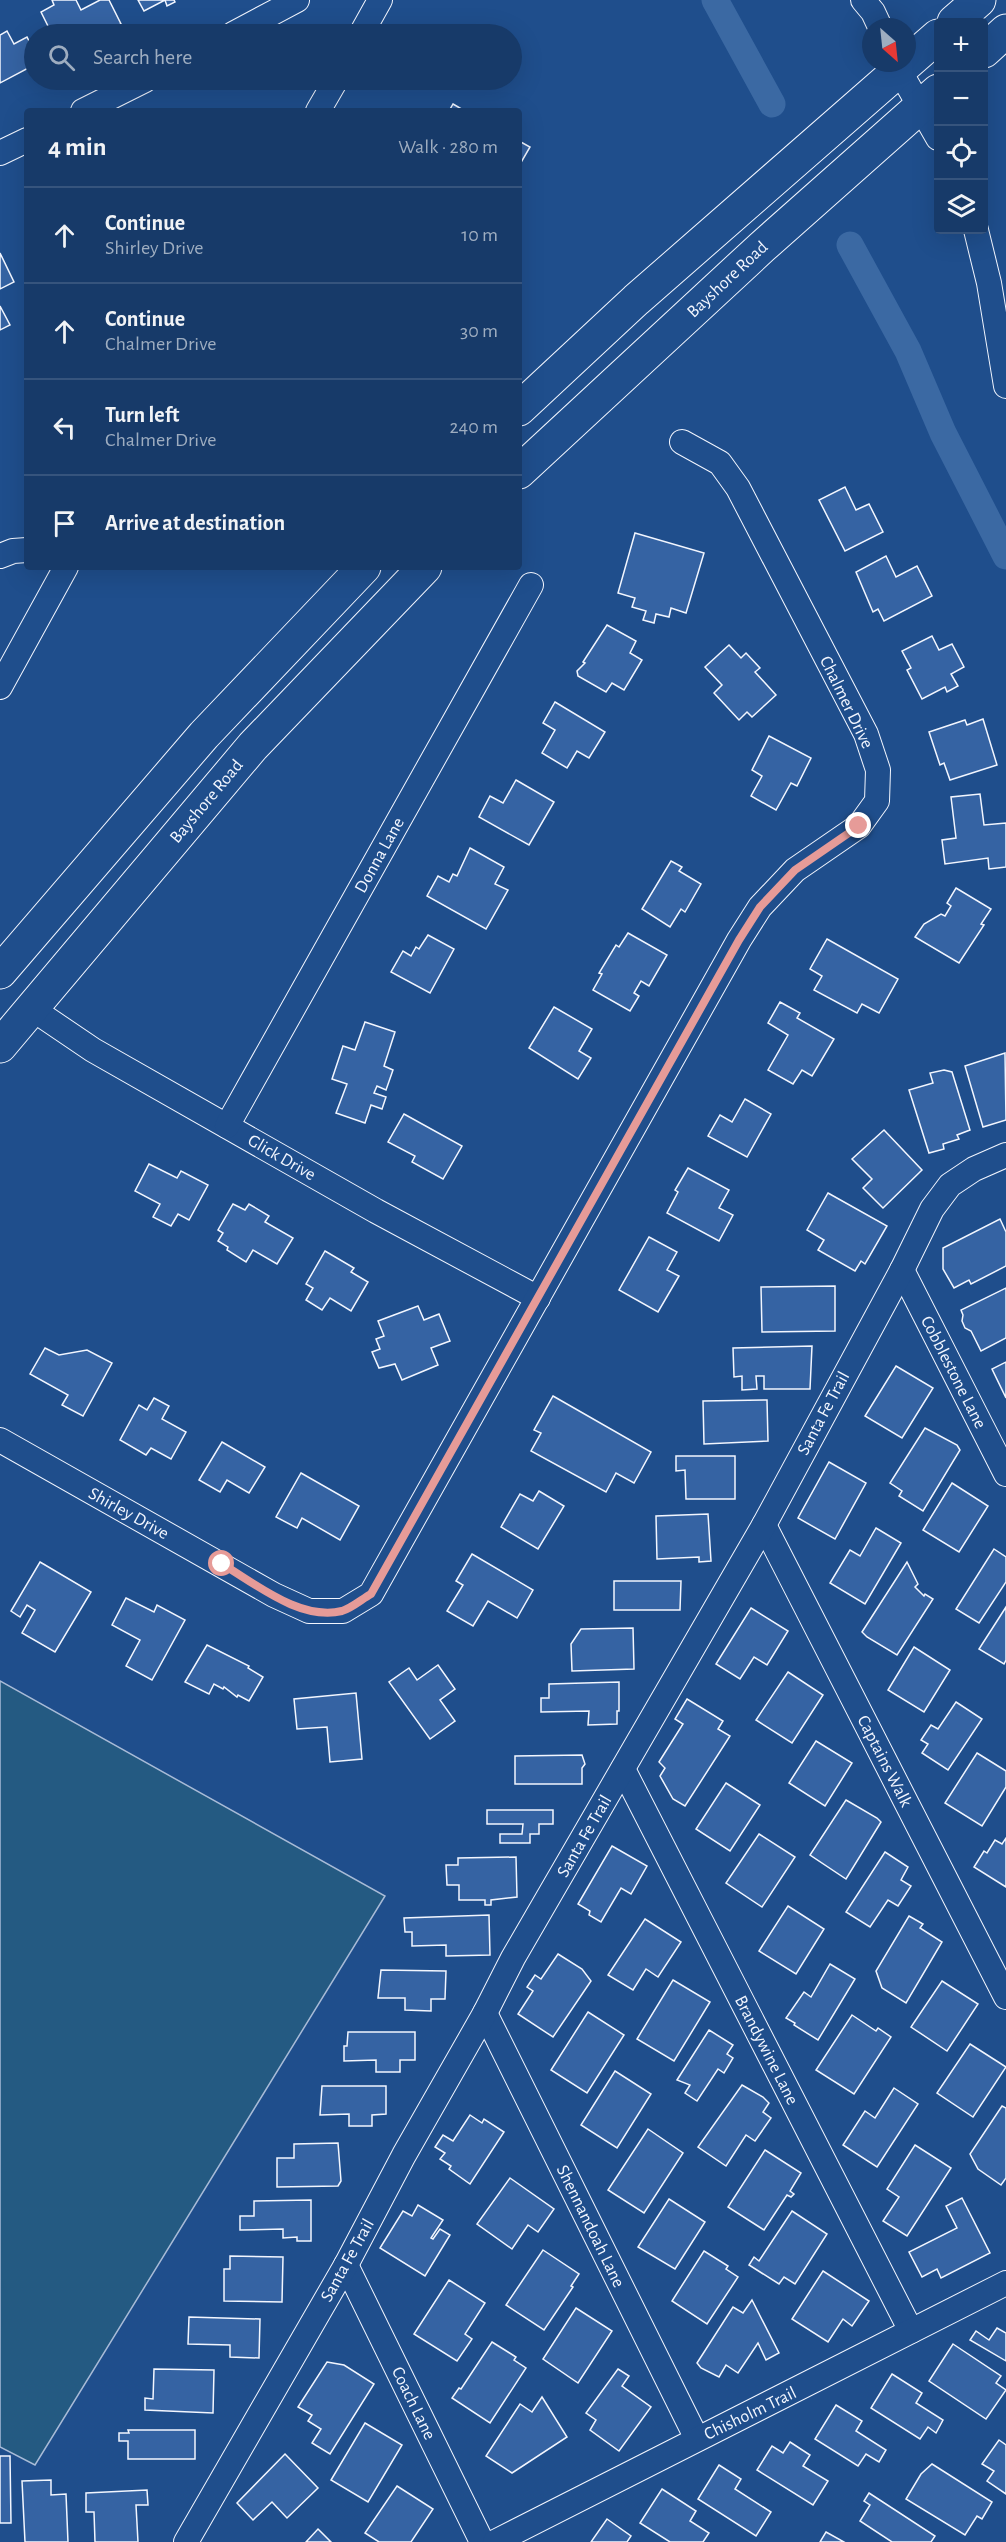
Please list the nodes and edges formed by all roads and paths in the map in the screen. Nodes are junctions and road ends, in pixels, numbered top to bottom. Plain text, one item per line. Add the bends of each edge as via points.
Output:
1 (297, 0) edge
2 (380, 0) edge
3 (863, 0) edge
4 (979, 0) edge
5 (876, 18) edge
6 (959, 18) edge
7 (252, 24) edge
8 (367, 24) edge
9 (1006, 31) edge
10 (934, 40) edge
11 (988, 47) edge
12 (916, 53) edge
13 (890, 72) edge
14 (901, 72) edge
15 (125, 90) edge
16 (330, 90) edge
17 (930, 99) edge
18 (89, 108) edge
19 (320, 108) edge
20 (936, 126) edge
21 (24, 141) edge
22 (0, 153) edge
23 (977, 234) edge
24 (1006, 386) edge
25 (522, 406) edge
26 (682, 442) dead end
27 (522, 469) edge
28 (24, 550) edge
29 (0, 556) edge
30 (64, 570) edge
31 (361, 570) edge
32 (423, 570) edge
33 (531, 585) dead end
34 (0, 687) edge
35 (0, 972) edge
36 (31, 1008) junction
37 (0, 1046) edge
38 (227, 1126) junction
39 (1006, 1155) edge
40 (902, 1270) junction
41 (538, 1298) junction
42 (0, 1440) edge
43 (1006, 1474) edge
44 (764, 1525) junction
45 (259, 1586) joint
46 (623, 1769) junction
47 (1006, 1996) edge
48 (485, 2013) junction
49 (345, 2265) junction
50 (1006, 2283) edge
51 (911, 2331) junction
52 (697, 2439) junction
53 (186, 2542) edge
54 (482, 2542) edge
55 (495, 2542) edge

1 - 7 street
2 - 8 street
3 - 5 street
4 - 6 main road
9 - 11 main road
10 - 12 main road
13 - 25 main road
14 - 17 street
15 - 18 street
16 - 19 street
17 - 20 street
17 - 27 main road, Bayshore Road via 762,247
21 - 22 street
23 - 24 street
26 - 41 street, Chalmer Drive via 720,463 738,488 866,734 878,770 877,801 859,826 795,870 760,907
28 - 29 street
30 - 34 street
31 - 35 main road via 204,735
32 - 36 main road, Bayshore Road via 253,746
33 - 38 street, Donna Lane
36 - 37 main road, Bayshore Road
36 - 38 street, Glick Drive via 93,1050
38 - 41 street, Glick Drive
39 - 40 street, Santa Fe Trail via 950,1185 932,1209
40 - 43 street, Cobblestone Lane
40 - 44 street, Santa Fe Trail
41 - 45 street, Chalmer Drive via 371,1594 343,1611 309,1611
42 - 45 street, Shirley Drive
44 - 46 street, Santa Fe Trail
44 - 47 street, Captains Walk
46 - 48 street, Santa Fe Trail
46 - 51 street, Brandywine Lane
48 - 49 street, Santa Fe Trail
48 - 52 street, Shennandoah Lane
49 - 53 street, Santa Fe Trail
49 - 54 street, Coach Lane
50 - 51 street, Chisholm Trail
51 - 52 street, Chisholm Trail
52 - 55 street, Chisholm Trail

